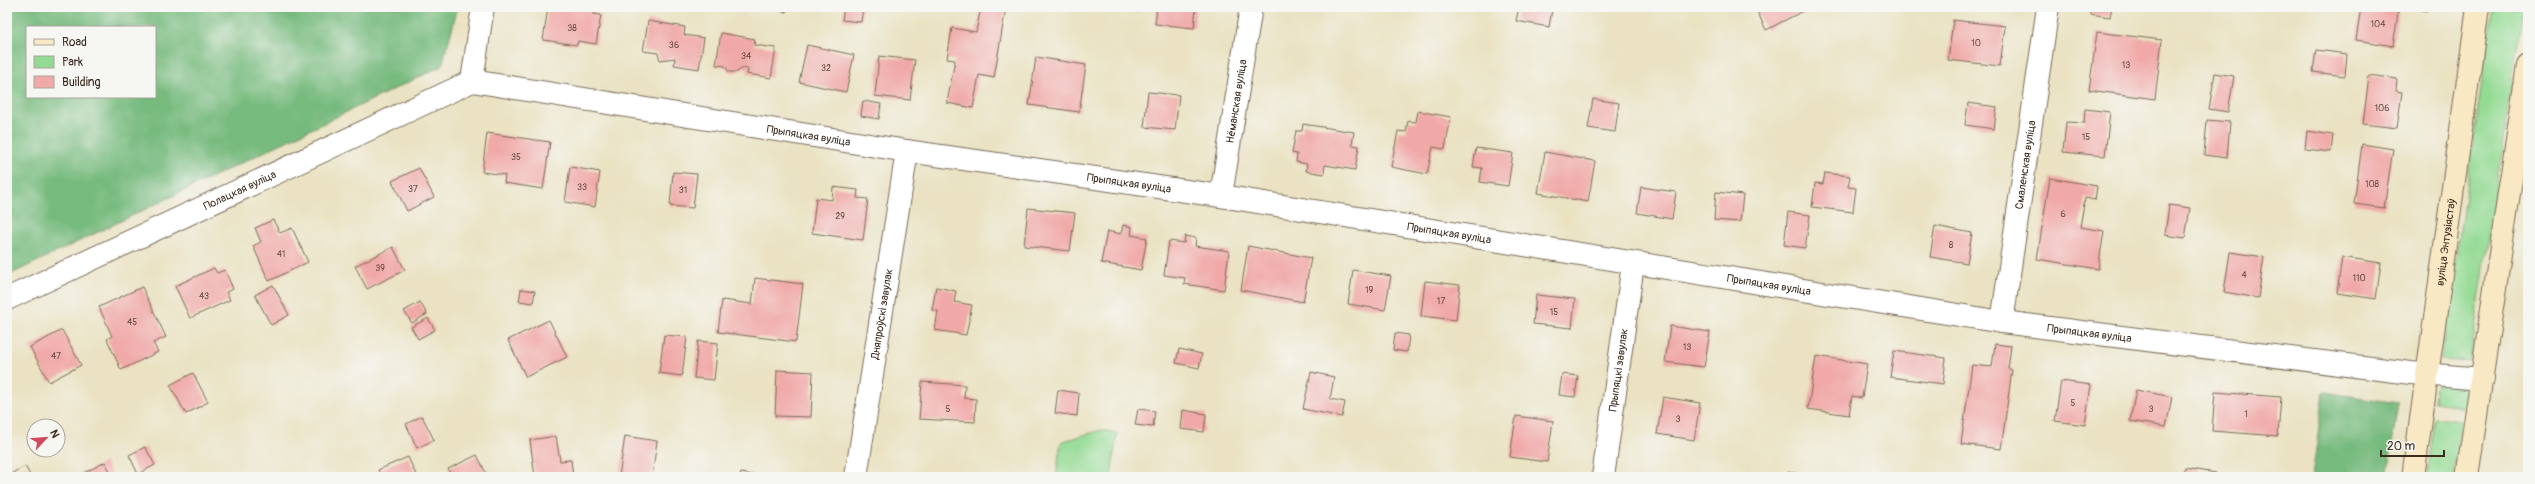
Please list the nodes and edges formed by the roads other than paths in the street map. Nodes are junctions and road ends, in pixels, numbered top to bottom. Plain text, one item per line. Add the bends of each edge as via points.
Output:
1 (483, 7) edge
2 (1251, 7) edge
3 (2048, 7) edge
4 (2478, 7) edge
5 (2528, 64) edge
6 (472, 82) junction
7 (907, 151) junction
8 (1221, 196) junction
9 (1633, 264) junction
10 (7, 300) edge
11 (2002, 322) junction
12 (2427, 375) junction
13 (2482, 379) junction
14 (856, 477) edge
15 (1604, 477) edge
16 (2413, 477) edge
17 (2467, 477) edge

1 - 6 street
2 - 8 street, Нёманская вуліца
3 - 11 street, Смаленская вуліца
4 - 12 street, вуліца Энтузіястаў
5 - 13 street
6 - 7 street, Прыпяцкая вуліца
6 - 10 street, Полацкая вуліца
7 - 8 street, Прыпяцкая вуліца
7 - 14 street, Дняпроўскі завулак
8 - 9 street, Прыпяцкая вуліца
9 - 11 street, Прыпяцкая вуліца
9 - 15 street, Прыпяцкі завулак
11 - 12 street, Прыпяцкая вуліца
12 - 13 street, Прыпяцкая вуліца
12 - 16 street, вуліца Энтузіястаў
13 - 17 street

